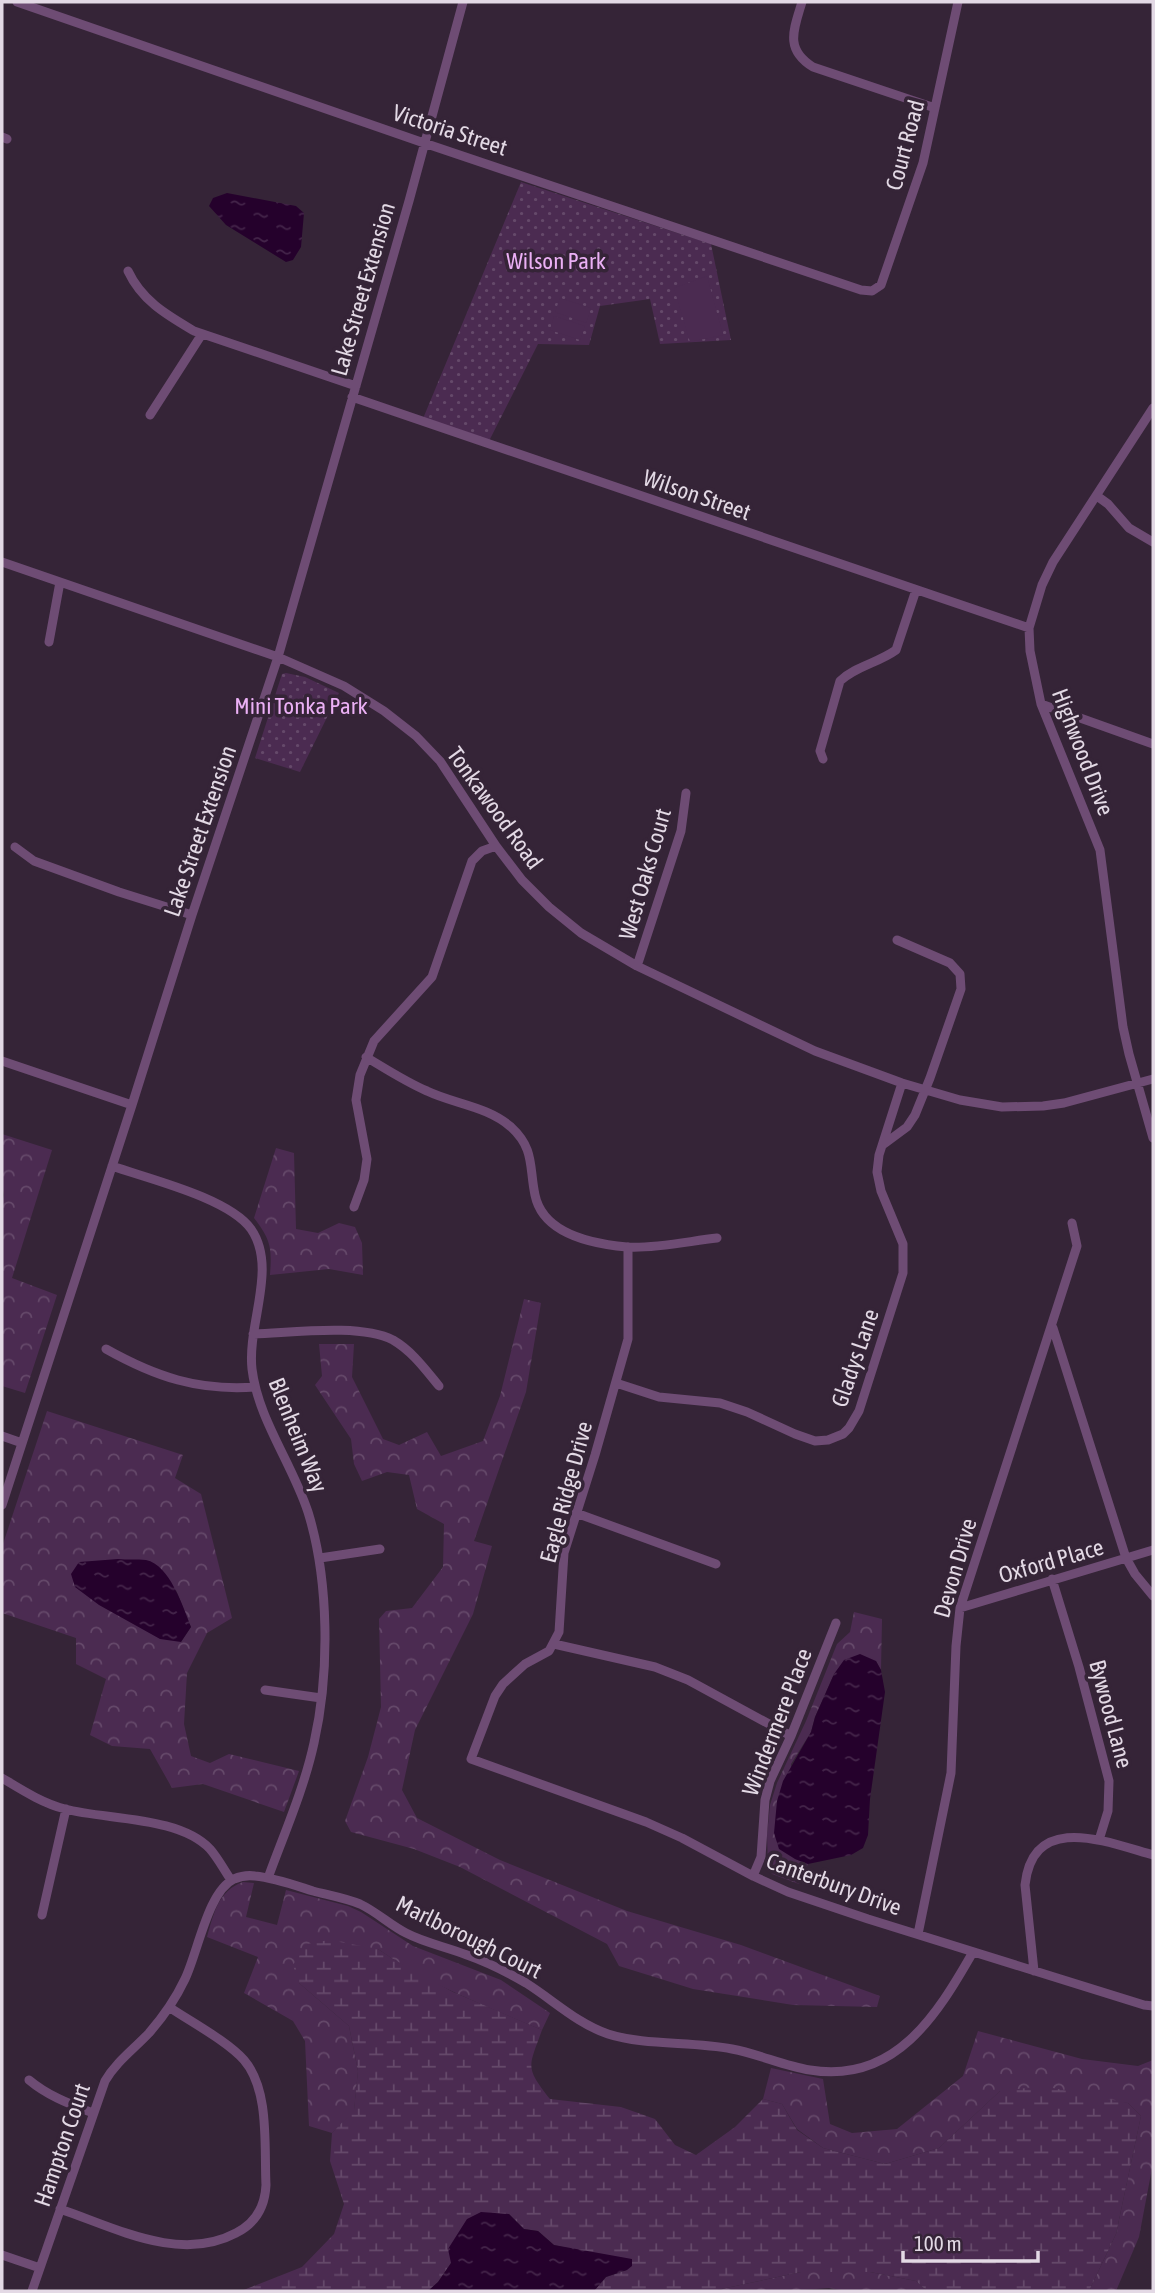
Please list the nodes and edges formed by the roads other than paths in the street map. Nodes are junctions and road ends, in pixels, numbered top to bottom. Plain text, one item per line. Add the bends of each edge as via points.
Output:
1 (17, 2) edge
2 (463, 2) edge
3 (802, 2) edge
4 (958, 2) edge
5 (935, 108) junction
6 (424, 143) junction
7 (128, 271) dead end
8 (872, 291) joint
9 (202, 334) junction
10 (356, 386) junction
11 (352, 397) junction
12 (1153, 408) edge
13 (150, 415) dead end
14 (1097, 496) junction
15 (1153, 542) edge
16 (2, 562) edge
17 (60, 582) junction
18 (916, 590) junction
19 (1030, 628) junction
20 (49, 642) dead end
21 (278, 657) junction
22 (1041, 704) junction
23 (1153, 744) edge
24 (823, 759) dead end
25 (686, 793) dead end
26 (496, 846) junction
27 (15, 847) dead end
28 (192, 915) junction
29 (897, 940) dead end
30 (638, 966) junction
31 (366, 1058) junction
32 (2, 1061) edge
33 (1153, 1079) edge
34 (902, 1083) junction
35 (1137, 1084) junction
36 (925, 1090) junction
37 (132, 1105) junction
38 (1153, 1138) edge
39 (884, 1144) junction
40 (112, 1166) junction
41 (354, 1207) dead end
42 (1072, 1223) dead end
43 (717, 1238) dead end
44 (628, 1247) junction
45 (1052, 1327) junction
46 (253, 1334) junction
47 (106, 1349) dead end
48 (616, 1383) junction
49 (439, 1386) dead end
50 (255, 1387) junction
51 (2, 1436) edge
52 (22, 1443) junction
53 (2, 1506) edge
54 (576, 1513) junction
55 (380, 1549) dead end
56 (1153, 1550) edge
57 (320, 1558) junction
58 (1126, 1558) junction
59 (716, 1563) dead end
60 (1052, 1579) junction
61 (1153, 1596) edge
62 (960, 1608) junction
63 (836, 1623) dead end
64 (554, 1644) junction
65 (265, 1690) dead end
66 (321, 1698) junction
67 (791, 1736) junction
68 (2, 1778) edge
69 (66, 1809) junction
70 (1100, 1840) junction
71 (1153, 1855) edge
72 (753, 1876) junction
73 (268, 1878) junction
74 (231, 1880) junction
75 (41, 1915) dead end
76 (918, 1934) junction
77 (973, 1952) junction
78 (1034, 1971) junction
79 (1153, 2006) edge
80 (169, 2007) junction
81 (29, 2080) dead end
82 (93, 2113) junction
83 (60, 2209) junction
84 (2, 2255) edge
85 (40, 2268) junction
86 (32, 2291) edge

1 - 6 street, Victoria Street
2 - 6 street, Lake Street Extension
3 - 5 street via 793,42 803,61
4 - 5 street, Court Road
5 - 8 street, Court Road via 923,163 881,285
6 - 8 street, Victoria Street
6 - 10 street, Lake Street Extension
7 - 9 street via 136,289
9 - 10 street
9 - 13 street
10 - 11 street, Lake Street Extension
11 - 18 street, Wilson Street
11 - 21 street, Lake Street Extension
12 - 14 street, Highwood Drive
14 - 15 street via 1129,528
14 - 19 street, Highwood Drive via 1053,562
16 - 17 street, Tonkawood Road
17 - 20 street
17 - 21 street, Tonkawood Road
18 - 19 street, Wilson Street
18 - 24 street via 895,650 840,681 820,751
19 - 22 street, Highwood Drive
21 - 26 street, Tonkawood Road via 344,686 416,736 440,761
21 - 28 street, Lake Street Extension
22 - 23 street
22 - 35 street, Highwood Drive via 1100,850 1123,1027
25 - 30 street, West Oaks Court via 681,831
26 - 30 street, Tonkawood Road via 549,907 581,933
26 - 31 street via 472,861 432,978 383,1028
27 - 28 street via 34,861
28 - 37 street, Lake Street Extension
29 - 36 street via 950,963 962,982
30 - 34 street, Tonkawood Road via 815,1051
31 - 41 street via 356,1100 367,1158
31 - 44 street via 430,1093 498,1118 522,1139 529,1153 535,1195 545,1217 566,1233
32 - 37 street
33 - 35 street, Tonkawood Road
34 - 36 street, Tonkawood Road
34 - 39 street, Gladys Lane
35 - 36 street, Tonkawood Road via 1064,1102 1012,1107 975,1104
35 - 38 street, Highwood Drive
36 - 39 street via 912,1121
37 - 40 street, Lake Street Extension
39 - 48 street, Gladys Lane via 877,1163 878,1181 900,1234 903,1273 859,1411 849,1428 835,1438 815,1441 720,1403 659,1397
40 - 46 street, Blenheim Way via 213,1201 250,1228 262,1253
40 - 52 street, Lake Street Extension
42 - 45 street, Devon Drive via 1077,1246
43 - 44 street
44 - 48 street, Eagle Ridge Drive via 628,1339
45 - 58 street
45 - 62 street, Devon Drive
46 - 49 street via 352,1331 381,1335 406,1349
46 - 50 street, Blenheim Way
47 - 50 street via 180,1382
48 - 54 street, Eagle Ridge Drive
50 - 57 street, Blenheim Way via 307,1510
51 - 52 street
52 - 53 street, Lake Street Extension
54 - 59 street
54 - 64 street, Eagle Ridge Drive via 564,1553 561,1621
55 - 57 street
56 - 58 street, Oxford Place
57 - 66 street, Blenheim Way via 325,1654
58 - 60 street, Oxford Place
58 - 61 street
60 - 62 street, Oxford Place
60 - 70 street, Bywood Lane via 1110,1781
62 - 76 street, Devon Drive via 951,1773
63 - 67 street, Windermere Place
64 - 67 street via 688,1680
64 - 72 street, Canterbury Drive via 503,1684 471,1759 646,1822
65 - 66 street
66 - 73 street, Blenheim Way via 314,1746
67 - 72 street, Windermere Place via 770,1781 761,1857
68 - 69 street
69 - 74 street via 144,1821 186,1834 209,1849
69 - 75 street
70 - 71 street
70 - 78 street via 1062,1838 1049,1842 1031,1861 1025,1885
72 - 76 street, Canterbury Drive
73 - 74 street, Marlborough Court via 253,1875
73 - 77 street, Marlborough Court via 358,1903 405,1933 498,1968 587,2025 609,2034 733,2049 813,2071 858,2068 898,2050 931,2019
74 - 80 street, Hampton Court via 216,1895 185,1980
76 - 77 street, Canterbury Drive
77 - 78 street, Canterbury Drive
78 - 79 street, Canterbury Drive
80 - 82 street, Hampton Court via 111,2070
80 - 83 street via 242,2058 258,2083 265,2185 261,2208 235,2234 187,2246 155,2241
81 - 82 street via 53,2097
82 - 83 street, Hampton Court
83 - 85 street, Hampton Court
84 - 85 street
85 - 86 street, Hampton Court

